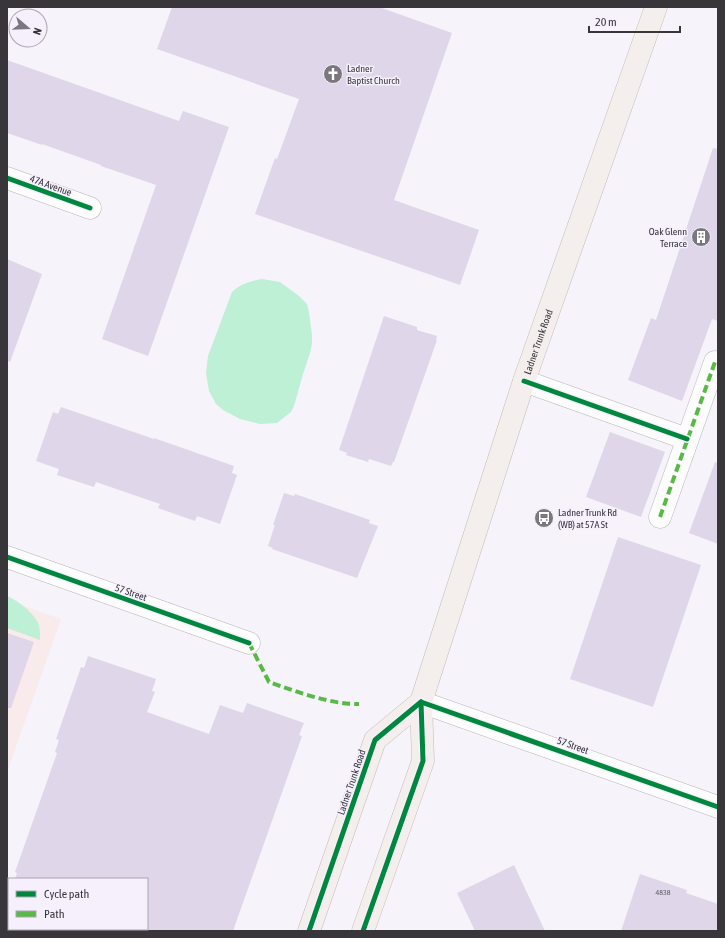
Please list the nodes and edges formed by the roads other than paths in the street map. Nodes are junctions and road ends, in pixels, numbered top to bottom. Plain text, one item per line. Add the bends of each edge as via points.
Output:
1 (656, 7) edge
2 (7, 178) edge
3 (90, 208) dead end
4 (715, 362) dead end
5 (524, 381) junction
6 (687, 439) junction
7 (660, 516) dead end
8 (7, 557) edge
9 (250, 643) dead end
10 (421, 702) junction
11 (718, 807) edge
12 (310, 931) edge
13 (363, 931) edge

1 - 5 main road, Ladner Trunk Road
2 - 3 street, 47A Avenue
4 - 6 street
5 - 6 street
5 - 10 main road, Ladner Trunk Road
6 - 7 street
8 - 9 street, 57 Street
10 - 11 street, 57 Street
10 - 12 main road, Ladner Trunk Road via 375,740
10 - 13 main road, Ladner Trunk Road via 423,761

